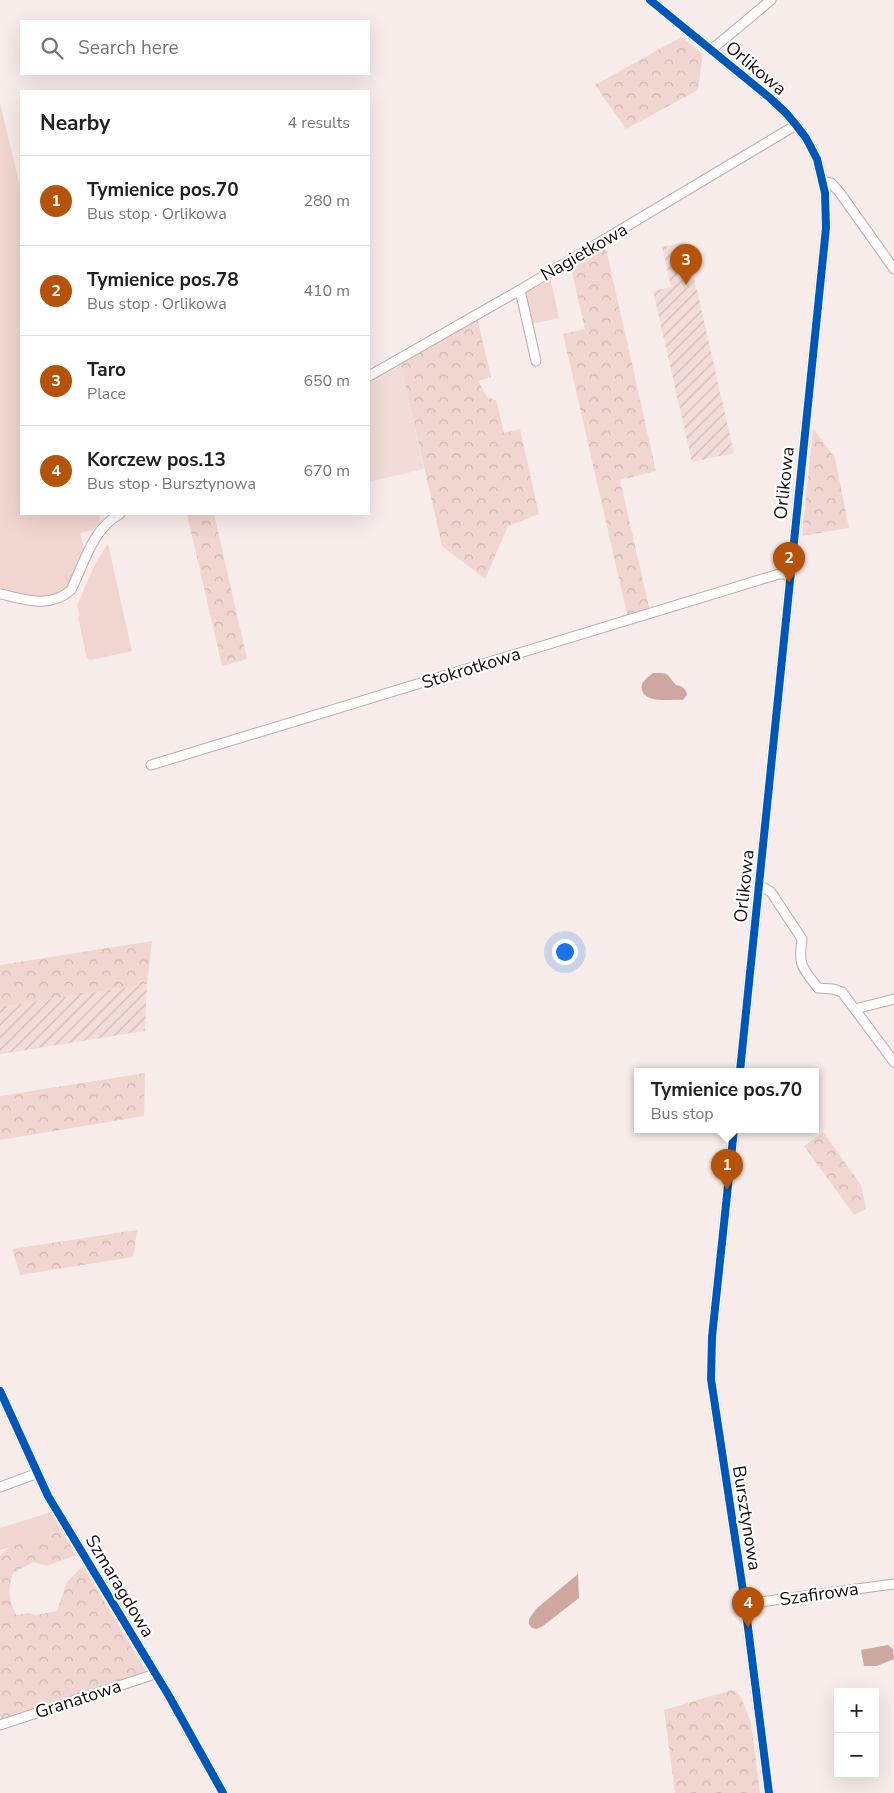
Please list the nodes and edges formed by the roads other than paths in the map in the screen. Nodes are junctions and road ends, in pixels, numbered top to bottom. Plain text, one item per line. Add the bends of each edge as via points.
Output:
1 (650, 0) edge
2 (771, 0) edge
3 (711, 50) junction
4 (796, 125) junction
5 (823, 181) junction
6 (894, 269) edge
7 (520, 290) junction
8 (536, 361) dead end
9 (370, 375) edge
10 (119, 515) edge
11 (790, 574) junction
12 (0, 594) edge
13 (151, 765) dead end
14 (759, 885) junction
15 (894, 999) edge
16 (855, 1009) junction
17 (894, 1062) edge
18 (740, 1068) edge
19 (734, 1133) edge
20 (0, 1391) edge
21 (38, 1474) junction
22 (0, 1487) edge
23 (894, 1584) edge
24 (745, 1604) junction
25 (155, 1674) junction
26 (0, 1725) edge
27 (223, 1793) edge
28 (769, 1793) edge

1 - 3 street, Orlikowa
2 - 3 street
3 - 4 street, Orlikowa via 770,98
4 - 5 street, Orlikowa via 817,160
4 - 7 street, Nagietkowa
5 - 6 street via 831,183 840,193
5 - 11 street, Orlikowa via 826,228
7 - 8 street
7 - 9 street, Nagietkowa
10 - 12 street via 95,538 64,596 40,602
11 - 13 street, Stokrotkowa via 779,574
11 - 14 street, Orlikowa
14 - 16 street via 771,892 802,939 799,958 818,988 842,992
14 - 18 street, Orlikowa
15 - 16 street
16 - 17 street
19 - 24 street, Bursztynowa via 712,1337 711,1379
20 - 21 street, Szmaragdowa
21 - 22 street
21 - 25 street, Szmaragdowa
23 - 24 street, Szafirowa
24 - 28 street, Bursztynowa
25 - 26 street, Granatowa
25 - 27 street, Szmaragdowa

